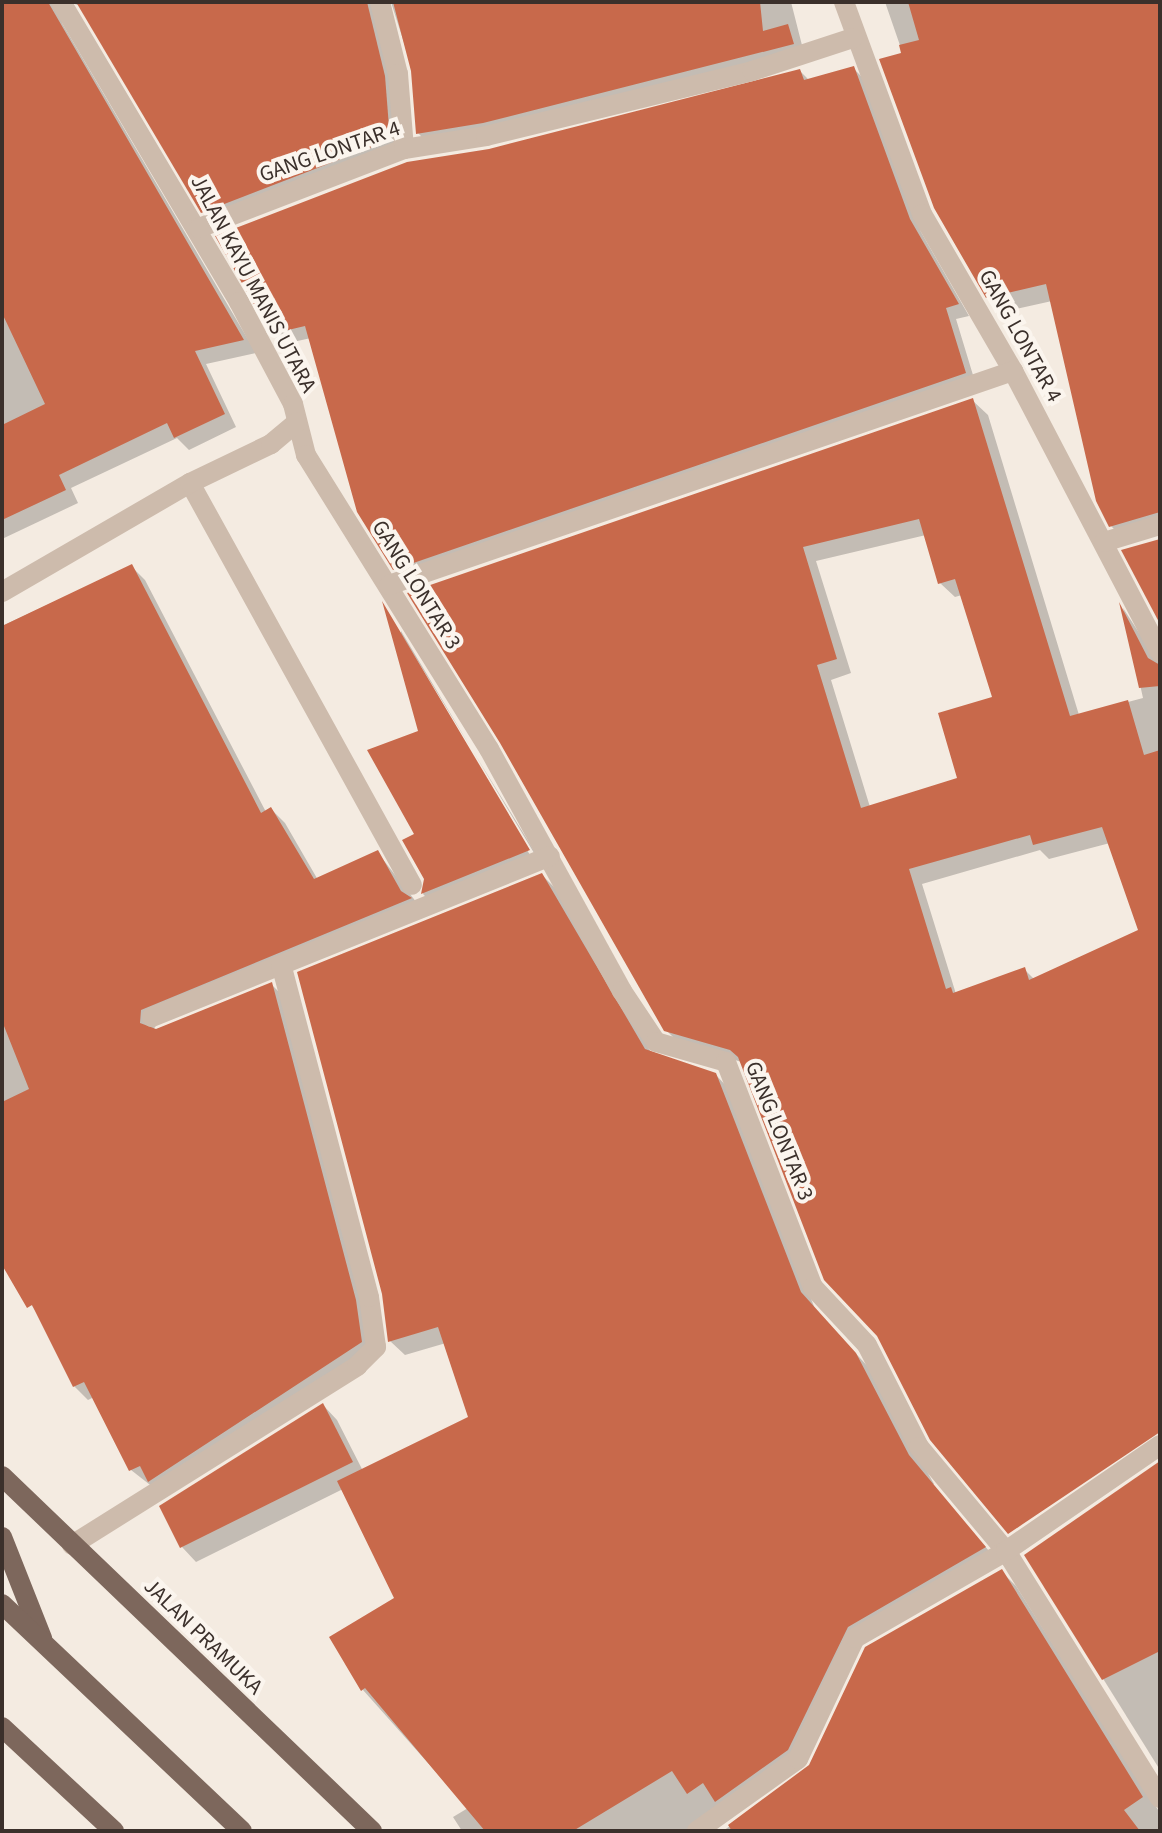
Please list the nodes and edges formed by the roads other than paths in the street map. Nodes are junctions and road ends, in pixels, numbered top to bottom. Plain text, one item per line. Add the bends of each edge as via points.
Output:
1 (61, 2) edge
2 (380, 2) edge
3 (844, 2) edge
4 (853, 38) junction
5 (404, 149) junction
6 (199, 228) junction
7 (1013, 371) junction
8 (297, 422) junction
9 (190, 483) junction
10 (1160, 525) edge
11 (1104, 542) junction
12 (389, 585) junction
13 (2, 592) edge
14 (1160, 652) edge
15 (550, 856) junction
16 (412, 885) dead end
17 (281, 964) junction
18 (152, 1017) dead end
19 (1160, 1445) edge
20 (2, 1476) edge
21 (2, 1537) edge
22 (72, 1545) junction
23 (1006, 1551) junction
24 (2, 1604) edge
25 (44, 1644) junction
26 (2, 1727) edge
27 (1160, 1798) edge
28 (114, 1831) edge
29 (242, 1831) edge
30 (372, 1831) edge
31 (697, 1831) edge

1 - 6 street, JALAN KAYU MANIS UTARA
2 - 5 street via 398,74
3 - 4 street, GANG LONTAR 4
4 - 5 street, GANG LONTAR 4 via 752,71 486,136
4 - 7 street, GANG LONTAR 4 via 882,98 922,214
5 - 6 street, GANG LONTAR 4
6 - 8 street, JALAN KAYU MANIS UTARA via 293,404
7 - 11 street, GANG LONTAR 4
7 - 12 street
8 - 9 street, JALAN KAYU MANIS UTARA via 271,444
8 - 12 street, GANG LONTAR 3 via 306,455
9 - 13 street, JALAN KAYU MANIS UTARA
9 - 16 street
10 - 11 street
11 - 14 street, GANG LONTAR 4
12 - 15 street, GANG LONTAR 3
15 - 17 street
15 - 23 street, GANG LONTAR 3 via 622,991 656,1042 726,1062 813,1287 867,1345 919,1447
17 - 18 street
17 - 22 street via 369,1297 376,1347 357,1366
19 - 23 street
20 - 22 main road, JALAN PRAMUKA
21 - 25 main road
22 - 30 main road, JALAN PRAMUKA
23 - 27 street, GANG LONTAR 3
23 - 31 street via 855,1638 798,1759
24 - 25 main road
25 - 29 main road
26 - 28 main road

